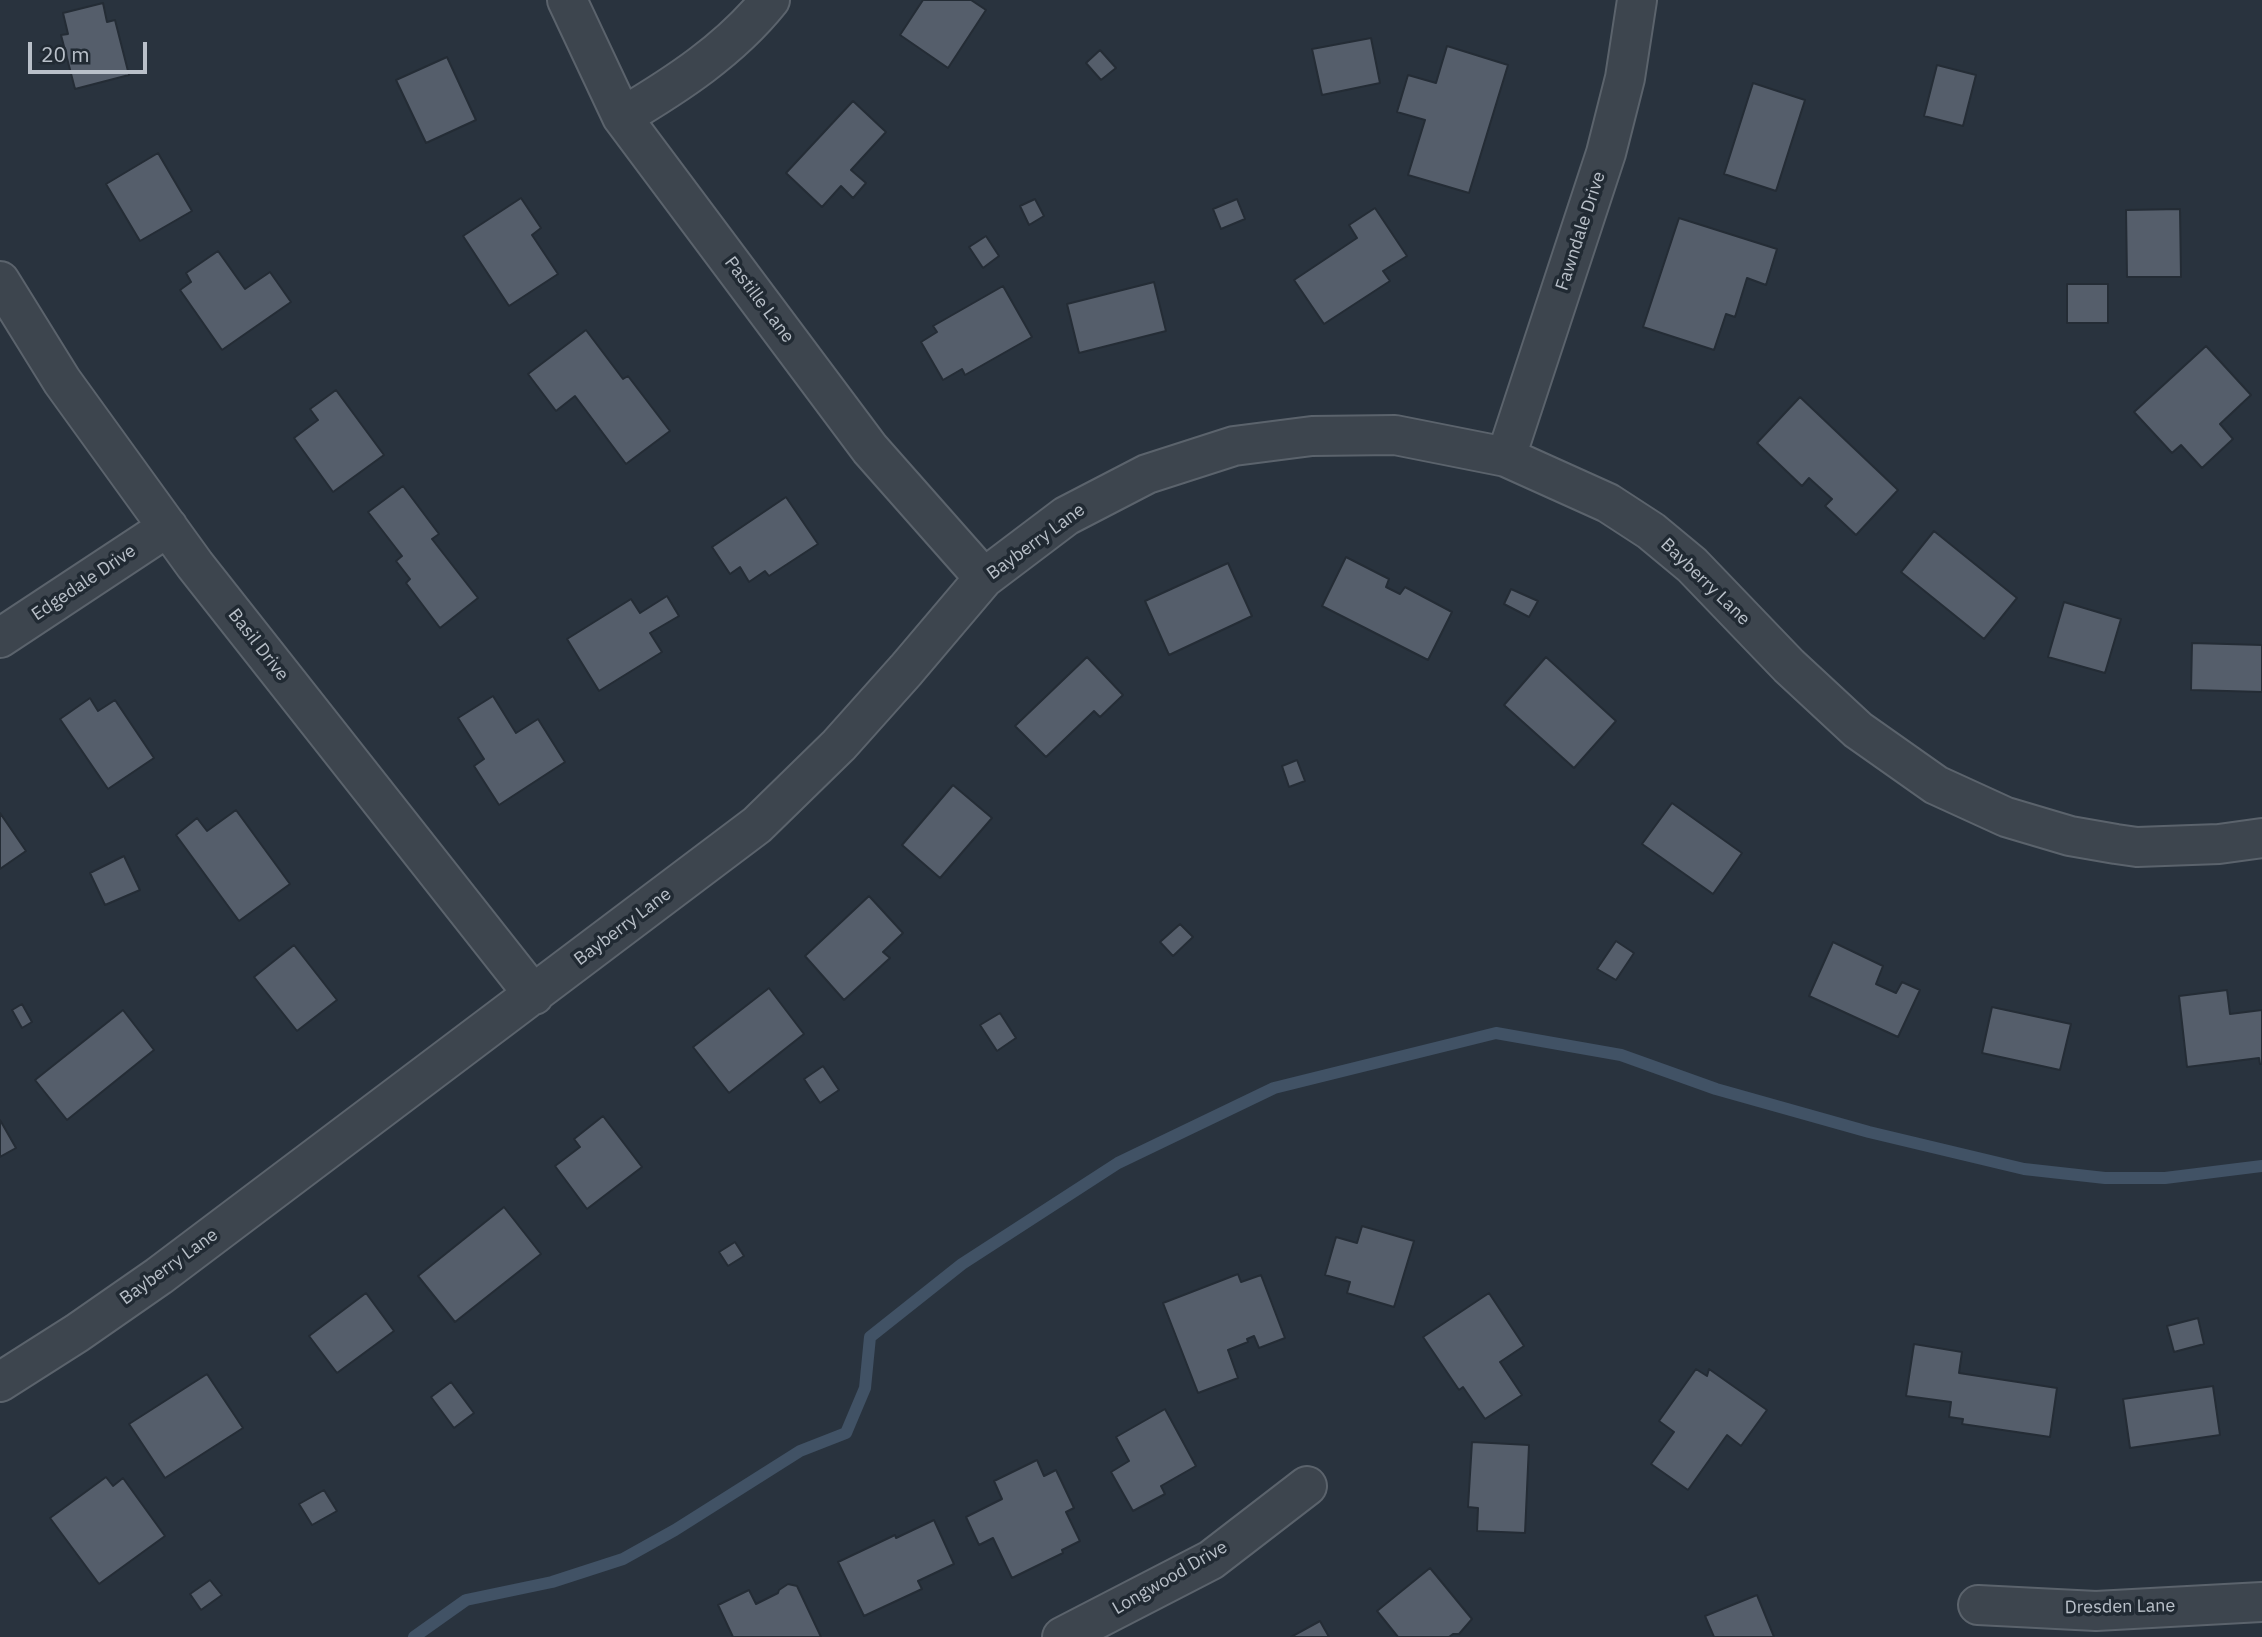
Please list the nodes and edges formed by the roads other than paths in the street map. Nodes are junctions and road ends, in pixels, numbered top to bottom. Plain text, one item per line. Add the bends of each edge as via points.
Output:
1 (567, 0) edge
2 (770, 0) edge
3 (1637, 0) edge
4 (622, 117) junction
5 (0, 281) edge
6 (1506, 457) junction
7 (168, 527) junction
8 (984, 578) junction
9 (0, 638) edge
10 (2262, 838) edge
11 (534, 995) junction
12 (0, 1382) edge
13 (1307, 1486) dead end
14 (2262, 1602) edge
15 (1978, 1605) dead end
16 (1062, 1637) edge

1 - 4 street, Pastille Lane
2 - 4 street via 679,83
3 - 6 street, Fawndale Drive via 1625,78 1606,153
4 - 8 street, Pastille Lane via 870,449
5 - 7 street, Basil Drive via 62,381
6 - 8 street, Bayberry Lane via 1395,435 1312,436 1234,446 1147,474 1066,516
6 - 10 street, Bayberry Lane via 1608,503 1651,531 1692,565 1858,730 1936,785 2006,817 2116,844 2219,844
7 - 9 street, Edgedale Drive
7 - 11 street, Basil Drive
8 - 11 street, Bayberry Lane via 839,745 757,825
11 - 12 street, Bayberry Lane via 159,1276
13 - 16 street, Longwood Drive via 1211,1559
14 - 15 street, Dresden Lane via 2096,1611

